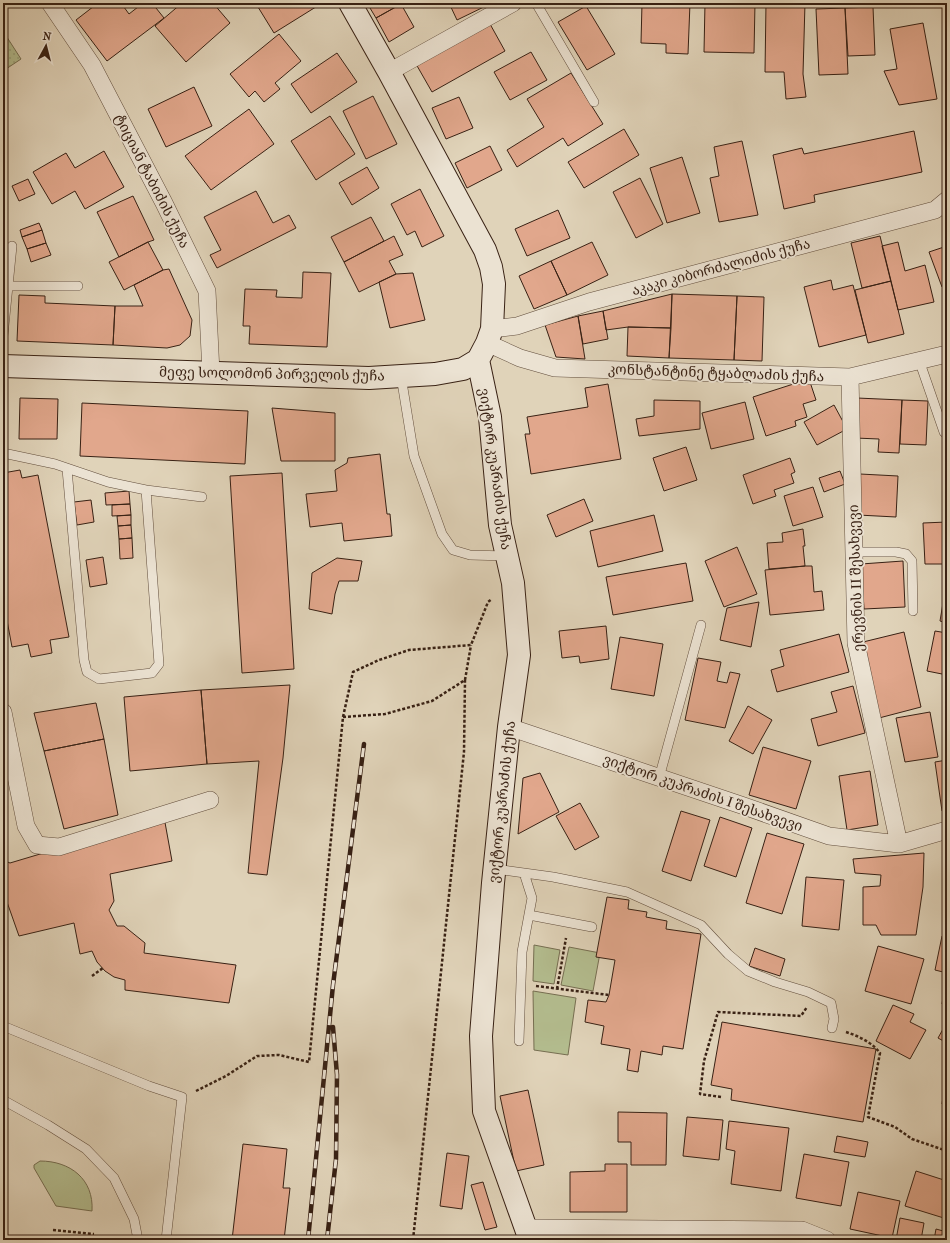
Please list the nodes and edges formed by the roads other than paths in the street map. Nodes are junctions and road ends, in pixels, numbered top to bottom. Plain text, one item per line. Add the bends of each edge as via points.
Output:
1 (50, 3) edge
2 (350, 3) edge
3 (513, 3) edge
4 (536, 3) edge
5 (389, 72) junction
6 (594, 102) dead end
7 (947, 200) edge
8 (12, 246) dead end
9 (8, 286) junction
10 (78, 286) dead end
11 (3, 336) edge
12 (486, 344) junction
13 (947, 354) edge
14 (919, 360) junction
15 (3, 366) edge
16 (211, 372) junction
17 (401, 376) junction
18 (850, 377) junction
19 (947, 432) edge
20 (3, 453) edge
21 (66, 469) junction
22 (146, 490) junction
23 (202, 497) dead end
24 (855, 552) junction
25 (508, 556) junction
26 (913, 611) dead end
27 (702, 625) dead end
28 (3, 712) edge
29 (509, 727) junction
30 (659, 778) junction
31 (210, 800) dead end
32 (947, 830) edge
33 (899, 844) junction
34 (495, 869) junction
35 (524, 873) junction
36 (529, 916) junction
37 (592, 927) dead end
38 (3, 1026) edge
39 (832, 1028) road end
40 (519, 1042) dead end
41 (3, 1100) edge
42 (528, 1234) edge
43 (138, 1240) edge
44 (166, 1240) edge
45 (827, 1240) edge

1 - 16 street, ტიციან ტაბიძის ქუჩა via 92,65 208,291
2 - 5 street
3 - 5 street
4 - 6 lane
5 - 12 street via 492,267 494,284
7 - 12 street, აკაკი კიბორძალიძის ქუჩა via 935,210 589,302 517,326
8 - 9 lane
9 - 10 lane
9 - 11 lane
12 - 17 street, მეფე სოლომონ პირველის ქუჩა via 463,369
12 - 18 street, კონსტანტინე ტყაბლაძის ქუჩა via 520,358 555,368
12 - 25 street, ვიქტორ კუპრაძის ქუჩა via 500,525
13 - 14 street, კონსტანტინე ტყაბლაძის ქუჩა
14 - 18 street, კონსტანტინე ტყაბლაძის ქუჩა
14 - 19 lane via 944,432
15 - 16 street, მეფე სოლომონ პირველის ქუჩა
16 - 17 street, მეფე სოლომონ პირველის ქუჩა via 369,378
17 - 25 lane via 414,456 442,534 453,550 470,555
18 - 24 street, ერევნის II შესახვევი
20 - 21 lane via 55,464
21 - 22 lane
21 - 22 lane via 84,660 87,672 99,679 152,673 159,664
22 - 23 lane
24 - 26 lane via 896,552 906,554 912,560
24 - 33 street, ერევნის II შესახვევი via 856,643
25 - 29 street, ვიქტორ კუპრაძის ქუჩა via 520,655
27 - 30 lane
28 - 31 street via 26,826 38,845 59,847
29 - 30 street, ვიქტორ კუპრაძის I შესახვევი
29 - 34 street, ვიქტორ კუპრაძის ქუჩა
30 - 33 street, ვიქტორ კუპრაძის I შესახვევი via 829,836
32 - 33 street
34 - 35 lane
34 - 42 street, ვიქტორ კუპრაძის ქუჩა via 481,1036 484,1111
35 - 36 lane via 532,898
35 - 39 lane via 627,892 701,925 748,971 831,1003 834,1019
36 - 37 lane
36 - 40 lane via 522,952
38 - 44 lane via 182,1097
41 - 43 lane via 86,1149 114,1178 134,1218
42 - 45 street via 802,1230

